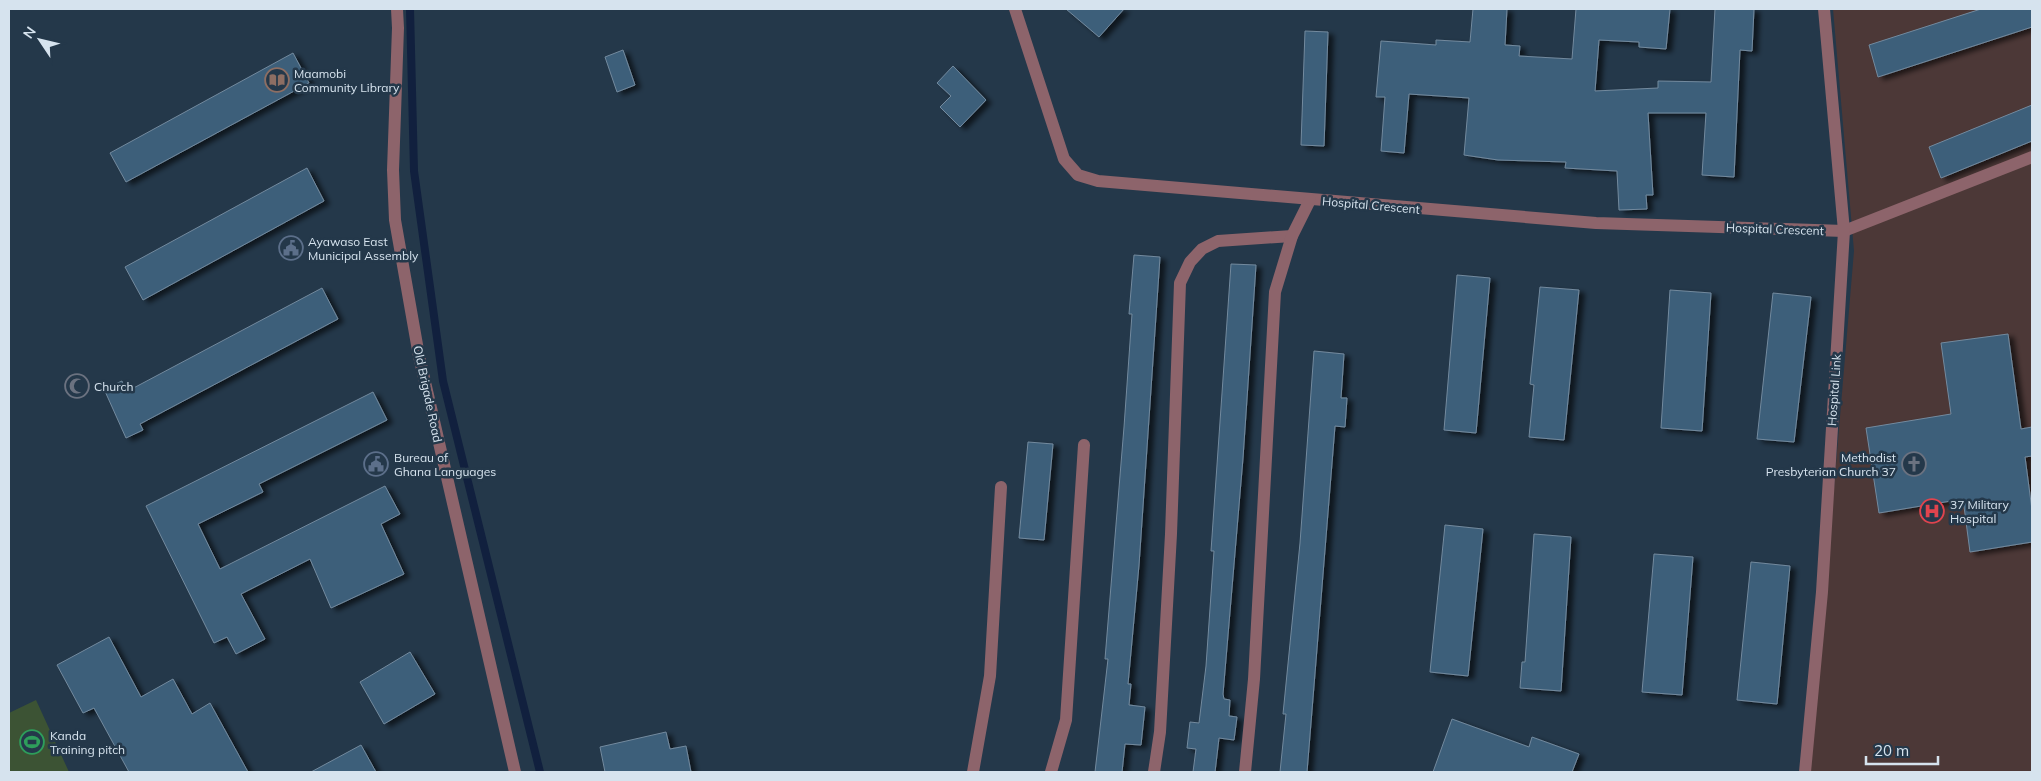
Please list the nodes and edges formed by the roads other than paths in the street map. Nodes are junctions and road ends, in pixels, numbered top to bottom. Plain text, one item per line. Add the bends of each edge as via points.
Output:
1 (397, 9) edge
2 (1015, 9) edge
3 (1824, 9) edge
4 (2032, 157) edge
5 (1310, 200) junction
6 (1844, 231) junction
7 (1292, 236) junction
8 (1084, 445) dead end
9 (1000, 486) dead end
10 (515, 772) edge
11 (973, 772) edge
12 (1051, 772) edge
13 (1154, 772) edge
14 (1245, 772) edge
15 (1805, 772) edge

1 - 10 street, Old Brigade Road via 395,220 419,356
2 - 5 street, Hospital Crescent via 1064,159 1078,175 1098,181
3 - 6 street, Hospital Link
4 - 6 street
5 - 6 street, Hospital Crescent via 1596,223
5 - 7 street
6 - 15 street, Hospital Link via 1822,592
7 - 13 street via 1218,240 1202,249 1190,262 1180,283 1171,544 1160,732
7 - 14 street via 1275,292 1254,669
8 - 12 street via 1066,720
9 - 11 street via 990,676

